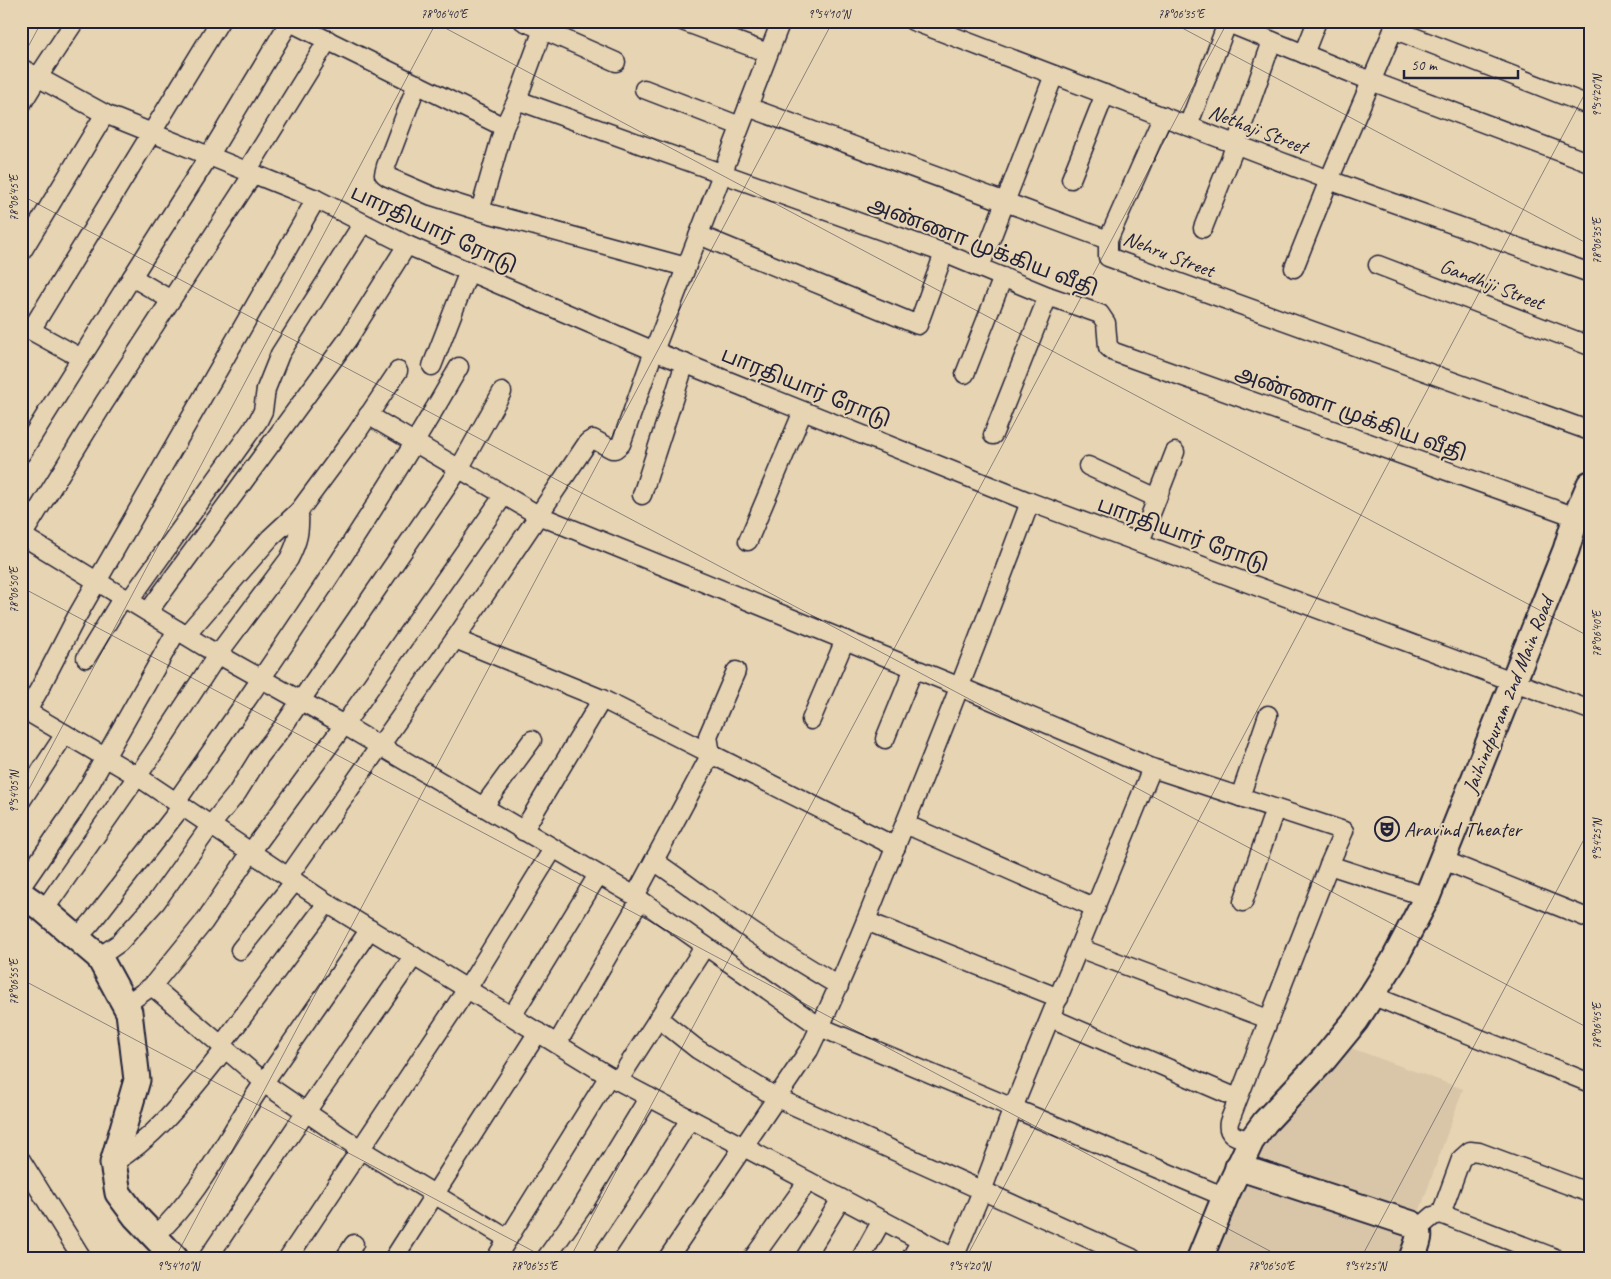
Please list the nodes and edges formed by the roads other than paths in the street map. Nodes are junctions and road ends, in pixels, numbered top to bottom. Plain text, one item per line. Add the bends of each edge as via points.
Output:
1 (75, 21) edge
2 (220, 21) edge
3 (523, 21) edge
4 (682, 21) edge
5 (781, 21) edge
6 (913, 21) edge
7 (1317, 21) edge
8 (290, 22) edge
9 (1226, 22) edge
10 (1395, 25) edge
11 (544, 26) edge
12 (328, 40) junction
13 (1272, 41) junction
14 (768, 53) junction
15 (1304, 54) junction
16 (616, 62) dead end
17 (21, 68) edge
18 (1054, 75) junction
19 (38, 77) junction
20 (1371, 81) junction
21 (417, 84) junction
22 (644, 88) dead end
23 (1105, 94) junction
24 (517, 100) junction
25 (1586, 104) dead end
26 (21, 105) edge
27 (748, 107) junction
28 (105, 114) junction
29 (1163, 116) junction
30 (740, 126) junction
31 (1188, 126) junction
32 (504, 127) junction
33 (151, 133) junction
34 (1236, 144) junction
35 (209, 156) junction
36 (1590, 163) edge
37 (250, 172) junction
38 (722, 174) junction
39 (1071, 179) dead end
40 (1329, 180) junction
41 (316, 200) junction
42 (1005, 202) junction
43 (480, 211) junction
44 (363, 223) junction
45 (1203, 228) dead end
46 (699, 235) junction
47 (1108, 240) junction
48 (407, 245) junction
49 (21, 253) edge
50 (944, 253) junction
51 (1378, 265) dead end
52 (686, 267) junction
53 (980, 267) junction
54 (1294, 268) dead end
55 (469, 272) junction
56 (1590, 273) edge
57 (132, 277) junction
58 (1003, 277) junction
59 (1048, 296) junction
60 (171, 300) junction
61 (26, 327) edge
62 (1590, 346) edge
63 (654, 351) junction
64 (81, 358) junction
65 (684, 363) junction
66 (432, 366) dead end
67 (459, 367) dead end
68 (398, 372) dead end
69 (966, 374) dead end
70 (502, 392) dead end
71 (803, 410) junction
72 (368, 415) junction
73 (1590, 431) edge
74 (992, 435) dead end
75 (415, 444) junction
76 (1175, 452) dead end
77 (21, 454) edge
78 (1088, 466) dead end
79 (459, 469) junction
80 (1590, 484) edge
81 (642, 494) dead end
82 (504, 495) junction
83 (1157, 498) junction
84 (1030, 502) junction
85 (299, 511) junction
86 (538, 515) junction
87 (1583, 519) edge
88 (22, 536) edge
89 (748, 542) dead end
90 (1140, 542) junction
91 (98, 582) junction
92 (126, 599) junction
93 (148, 612) junction
94 (182, 632) junction
95 (456, 638) junction
96 (845, 640) junction
97 (218, 654) junction
98 (86, 658) dead end
99 (914, 668) junction
100 (736, 671) dead end
101 (262, 679) junction
102 (1513, 681) junction
103 (960, 687) junction
104 (602, 699) junction
105 (301, 700) junction
106 (24, 710) edge
107 (1590, 710) edge
108 (1268, 715) dead end
109 (812, 720) dead end
110 (344, 725) junction
111 (65, 734) junction
112 (885, 739) dead end
113 (532, 740) dead end
114 (381, 747) junction
115 (711, 754) junction
116 (106, 758) junction
117 (1152, 768) junction
118 (137, 776) junction
119 (1240, 797) junction
120 (21, 802) edge
121 (179, 804) junction
122 (483, 807) junction
123 (1275, 809) junction
124 (905, 824) junction
125 (211, 825) junction
126 (523, 831) junction
127 (896, 847) junction
128 (554, 849) junction
129 (252, 852) junction
130 (1443, 860) junction
131 (654, 861) junction
132 (1329, 865) junction
133 (598, 875) junction
134 (291, 879) junction
135 (25, 883) edge
136 (1427, 897) junction
137 (637, 898) junction
138 (52, 899) junction
139 (1243, 902) dead end
140 (328, 903) junction
141 (1096, 908) junction
142 (1590, 919) edge
143 (866, 921) junction
144 (88, 925) junction
145 (370, 929) junction
146 (705, 946) junction
147 (1079, 948) junction
148 (109, 950) junction
149 (240, 950) dead end
150 (414, 956) junction
151 (839, 986) junction
152 (467, 989) junction
153 (1371, 995) junction
154 (136, 997) junction
155 (1059, 998) junction
156 (512, 1016) junction
157 (658, 1018) junction
158 (1051, 1018) junction
159 (1268, 1019) junction
160 (820, 1027) junction
161 (538, 1032) junction
162 (557, 1044) junction
163 (223, 1047) junction
164 (613, 1078) junction
165 (264, 1083) junction
166 (1590, 1083) edge
167 (649, 1097) junction
168 (777, 1098) junction
169 (1237, 1098) junction
170 (1014, 1108) junction
171 (306, 1112) junction
172 (690, 1119) junction
173 (1251, 1141) junction
174 (744, 1147) junction
175 (360, 1149) junction
176 (127, 1154) junction
177 (21, 1160) edge
178 (1238, 1167) junction
179 (808, 1181) junction
180 (982, 1191) junction
181 (1590, 1193) edge
182 (434, 1194) junction
183 (1224, 1196) junction
184 (841, 1199) junction
185 (1441, 1214) junction
186 (882, 1220) junction
187 (164, 1227) junction
188 (1418, 1229) junction
189 (508, 1239) junction
190 (921, 1240) junction
191 (82, 1258) edge
192 (175, 1258) edge
193 (208, 1258) edge
194 (288, 1258) edge
195 (394, 1258) edge
196 (496, 1258) edge
197 (546, 1258) edge
198 (601, 1258) edge
199 (668, 1258) edge
200 (753, 1258) edge
201 (805, 1258) edge
202 (861, 1258) edge
203 (912, 1258) edge
204 (954, 1258) edge
205 (1132, 1258) edge
206 (1200, 1258) edge
207 (1412, 1258) edge
208 (1555, 1258) edge

1 - 19 street
2 - 33 street
3 - 11 street
4 - 14 street
5 - 14 street
6 - 18 street, Nethaji Street
7 - 15 street
8 - 12 street
8 - 35 street
9 - 13 street
9 - 31 street
10 - 20 street
10 - 25 street
11 - 16 street
11 - 24 street
12 - 21 street
12 - 37 street
13 - 15 street
13 - 34 street
14 - 27 street
15 - 20 street
17 - 19 street, பாரதியார் ரோடு
18 - 23 street, Nethaji Street
18 - 42 street
19 - 26 street
19 - 28 street, பாரதியார் ரோடு
20 - 36 street
20 - 40 street
21 - 32 street
21 - 43 street via 384,174 432,196
22 - 30 street
23 - 29 street, Nethaji Street
23 - 39 street
24 - 32 street
24 - 38 street, அண்ணா முக்கிய வீதி
27 - 30 street
27 - 42 street, Nehru Street
28 - 33 street, பாரதியார் ரோடு
28 - 49 street
29 - 31 street, Nethaji Street
29 - 47 street
30 - 38 street
31 - 34 street, Nethaji Street
32 - 43 street
33 - 35 street, பாரதியார் ரோடு
33 - 61 street
34 - 40 street, Nethaji Street
34 - 45 street
35 - 37 street, பாரதியார் ரோடு
35 - 57 street
37 - 41 street, பாரதியார் ரோடு
37 - 60 street
38 - 46 street
38 - 50 street, அண்ணா முக்கிய வீதி
40 - 54 street
40 - 56 street, Nethaji Street
41 - 44 street, பாரதியார் ரோடு
41 - 91 street
42 - 47 street, Nehru Street
42 - 53 street
43 - 52 street
44 - 48 street, பாரதியார் ரோடு
44 - 92 street via 280,354 258,421
46 - 50 street via 918,325
46 - 52 street
47 - 73 street, Nehru Street via 1108,257
48 - 55 street, பாரதியார் ரோடு
48 - 93 street via 348,339
50 - 53 street, அண்ணா முக்கிய வீதி
51 - 62 street, Gandhiji Street
52 - 63 street
53 - 58 street, அண்ணா முக்கிய வீதி
55 - 63 street, பாரதியார் ரோடு
55 - 66 street
57 - 60 street
57 - 64 street
58 - 59 street, அண்ணா முக்கிய வீதி
58 - 69 street
59 - 74 street
59 - 87 street, அண்ணா முக்கிய வீதி via 1100,314 1106,323 1108,347 1114,352
60 - 88 street
61 - 64 street
63 - 65 street, பாரதியார் ரோடு
63 - 86 street via 618,448 612,449 590,440
64 - 77 street
65 - 71 street, பாரதியார் ரோடு
65 - 81 street
67 - 75 street
68 - 72 street
70 - 79 street
71 - 84 street, பாரதியார் ரோடு
71 - 89 street
72 - 75 street
72 - 85 street
75 - 79 street
75 - 101 street
76 - 83 street
78 - 83 street
79 - 82 street
79 - 105 street
80 - 87 street, Jaihindpuram 2nd Main Road
82 - 86 street
82 - 110 street
83 - 90 street
84 - 90 street, பாரதியார் ரோடு
84 - 103 street
85 - 94 street
85 - 97 street via 300,531 289,559
86 - 95 street
86 - 96 street
87 - 102 street, Jaihindpuram 2nd Main Road via 1566,550
88 - 91 street
90 - 102 street, பாரதியார் ரோடு
91 - 92 street
91 - 106 street via 40,688
92 - 93 street
92 - 98 street
93 - 94 street
94 - 97 street
94 - 116 street via 137,700
95 - 104 street
95 - 114 street
96 - 99 street
96 - 109 street
97 - 101 street
97 - 118 street
99 - 103 street
99 - 112 street
100 - 115 street via 708,736
101 - 105 street
101 - 121 street
102 - 107 street, பாரதியார் ரோடு
102 - 130 street, Jaihindpuram 2nd Main Road
103 - 117 street
103 - 124 street
104 - 115 street
104 - 126 street
105 - 110 street
105 - 125 street
106 - 111 street
108 - 119 street
110 - 114 street
110 - 129 street
111 - 116 street
111 - 120 street
113 - 122 street
114 - 122 street
114 - 134 street
115 - 127 street
115 - 131 street
116 - 118 street
116 - 135 street
117 - 119 street
117 - 141 street
118 - 121 street
118 - 138 street
119 - 123 street
121 - 125 street
121 - 144 street
122 - 126 street
123 - 132 street via 1344,831
123 - 139 street
124 - 127 street
124 - 141 street
125 - 129 street
125 - 148 street via 156,902
126 - 128 street
127 - 143 street
128 - 133 street
128 - 152 street
129 - 134 street
129 - 154 street via 204,922
130 - 136 street, Jaihindpuram 2nd Main Road
130 - 142 street
131 - 137 street
131 - 151 street via 767,942
132 - 136 street
132 - 159 street
133 - 137 street
133 - 156 street
134 - 140 street
134 - 149 street
135 - 138 street
136 - 153 street, Jaihindpuram 2nd Main Road via 1393,962
137 - 146 street
137 - 162 street
138 - 144 street
140 - 145 street
140 - 163 street
141 - 147 street
143 - 151 street
143 - 155 street
144 - 148 street
145 - 150 street
145 - 165 street
146 - 157 street
146 - 160 street
147 - 155 street
147 - 159 street
148 - 154 street
150 - 152 street
150 - 171 street
151 - 160 street
152 - 156 street
152 - 175 street
153 - 166 street
153 - 173 street, Jaihindpuram 2nd Main Road via 1356,1020 1324,1059
154 - 163 street
154 - 176 street via 129,1012 137,1080
155 - 158 street
156 - 161 street
157 - 164 street
157 - 168 street via 697,1049
158 - 169 street
158 - 170 street
159 - 169 street
160 - 168 street via 809,1050
160 - 170 street
161 - 162 street
161 - 182 street
162 - 164 street
163 - 165 street
163 - 176 street via 162,1124
164 - 167 street
164 - 189 street
165 - 171 street
165 - 187 street via 191,1197
167 - 172 street
167 - 197 street via 582,1207
168 - 174 street
168 - 180 street
169 - 173 street via 1228,1130 1230,1134
170 - 180 street
170 - 183 street
171 - 175 street
171 - 193 street
172 - 174 street
172 - 198 street
173 - 178 street, Jaihindpuram 2nd Main Road
174 - 179 street
174 - 199 street
175 - 182 street
175 - 194 street
176 - 187 street via 118,1193 136,1217
177 - 191 street
178 - 183 street, Jaihindpuram 2nd Main Road
178 - 188 street via 1412,1224
179 - 184 street
179 - 200 street
180 - 204 street
180 - 205 street
181 - 185 street via 1470,1151 1460,1159
182 - 189 street
182 - 195 street
183 - 206 street, Jaihindpuram 2nd Main Road
184 - 186 street
184 - 201 street
185 - 188 street via 1433,1216
185 - 208 street
186 - 190 street
186 - 202 street
187 - 192 street
188 - 207 street via 1420,1233
189 - 196 street
190 - 203 street
190 - 204 street

